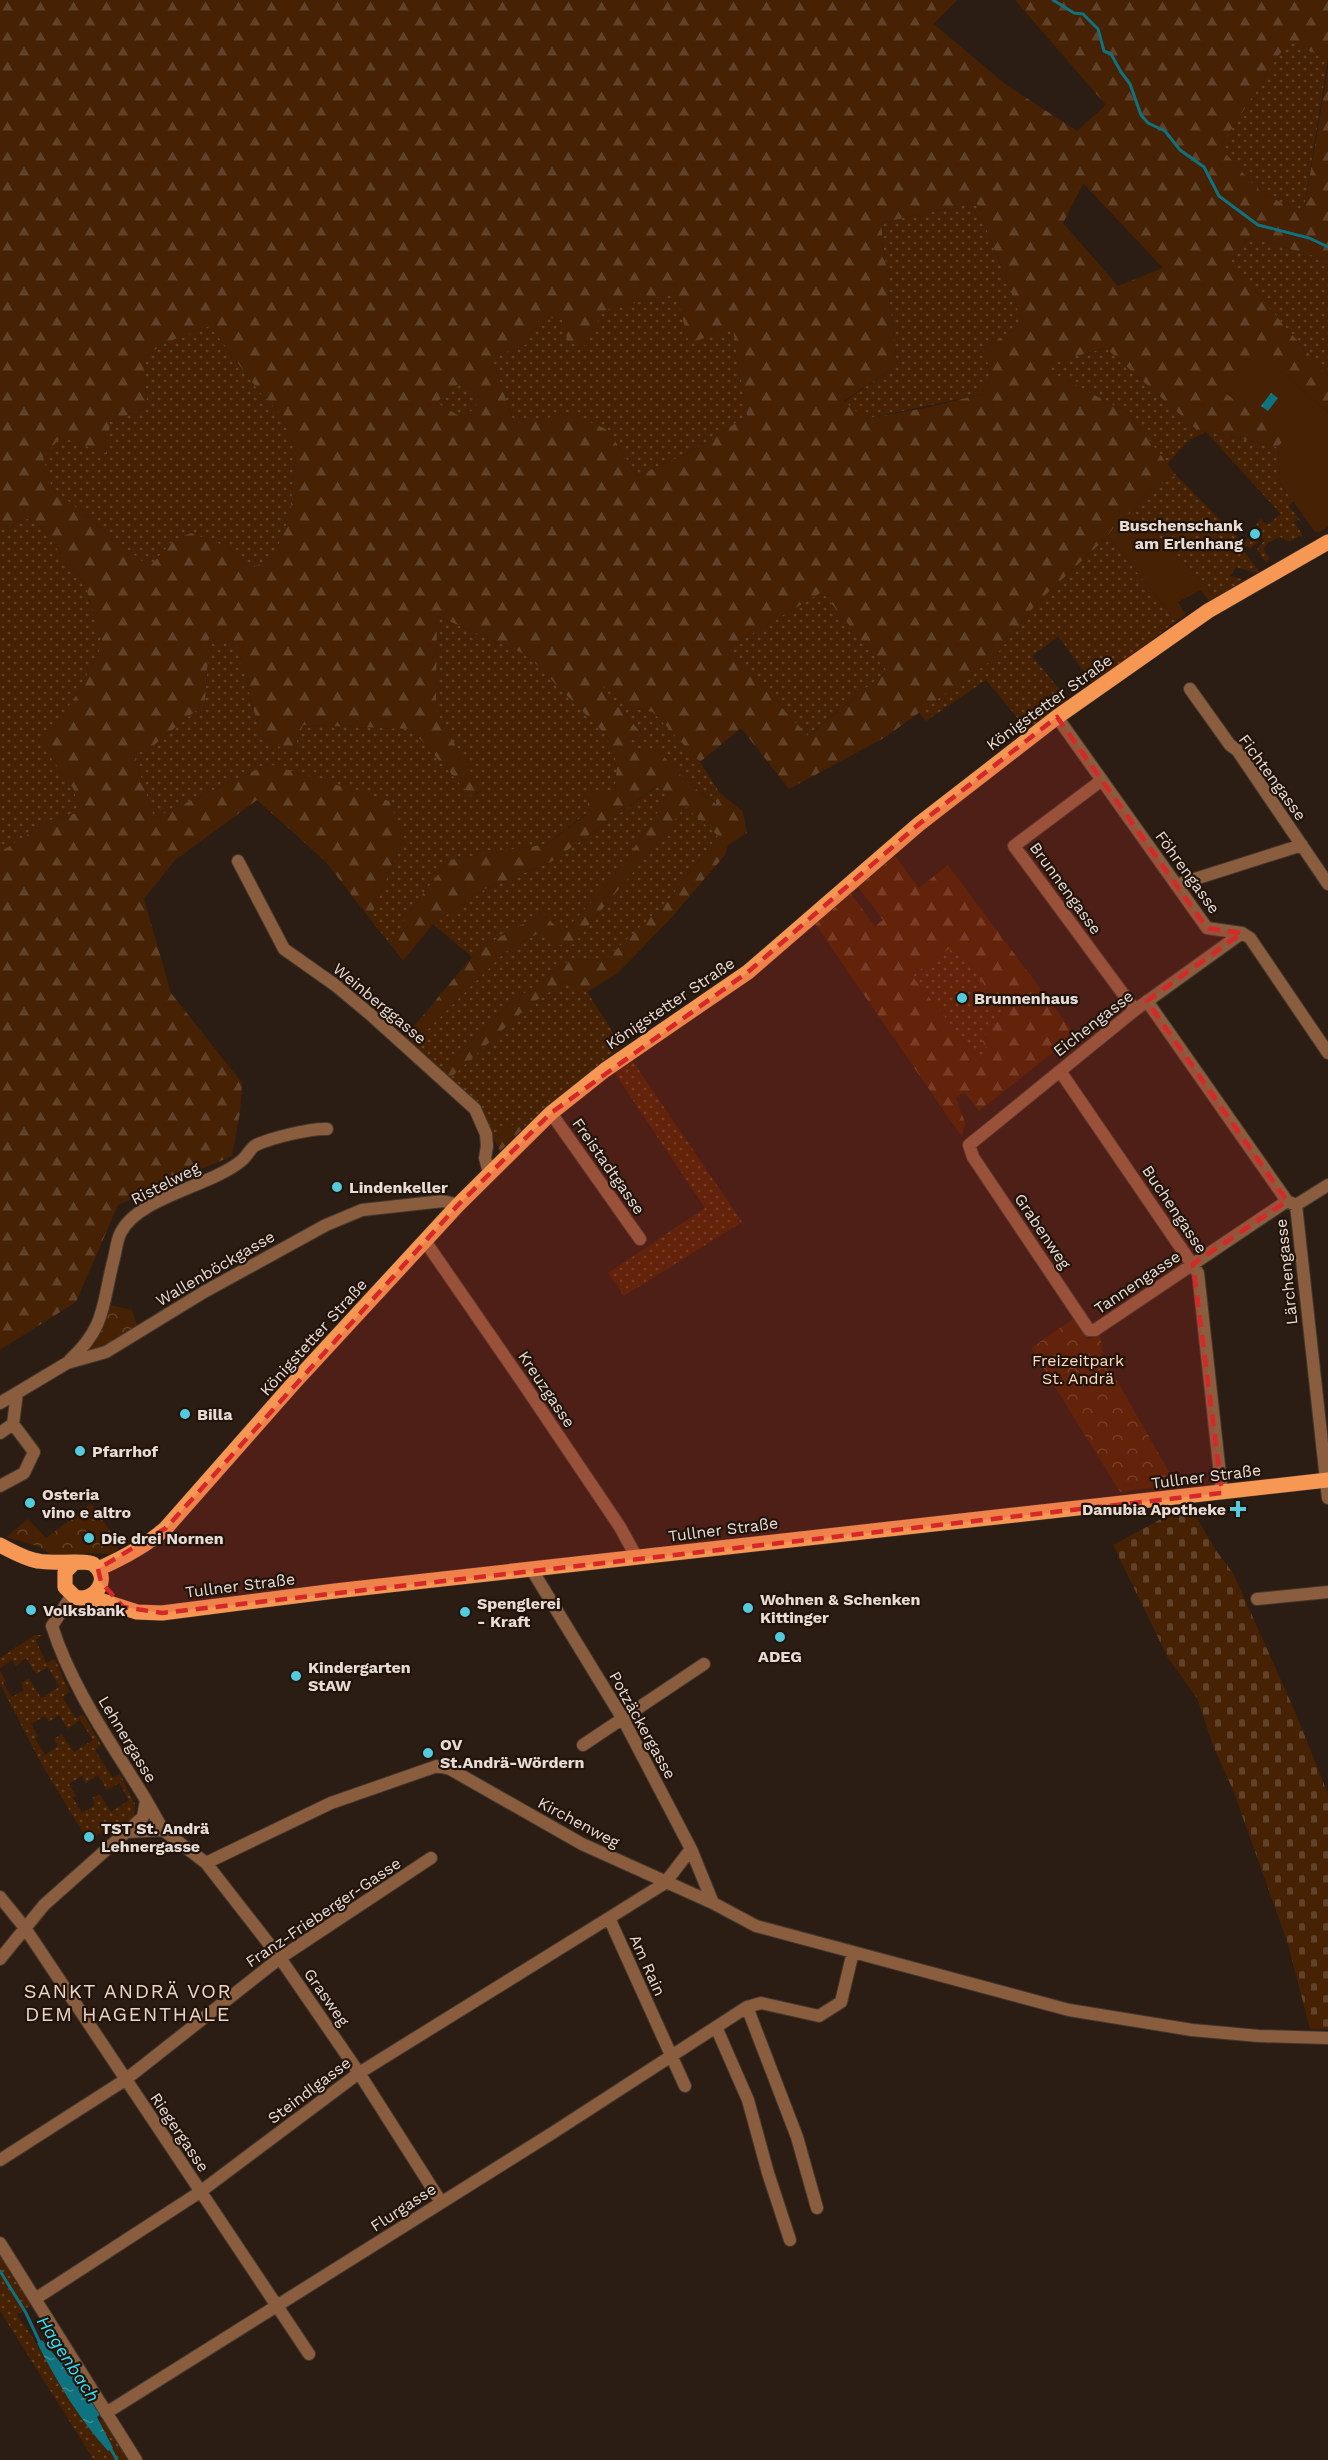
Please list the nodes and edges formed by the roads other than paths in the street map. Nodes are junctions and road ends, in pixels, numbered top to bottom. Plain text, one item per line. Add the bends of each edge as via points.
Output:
1 (1328, 542) edge
2 (1190, 689) dead end
3 (1057, 717) junction
4 (1102, 780) junction
5 (1302, 845) junction
6 (238, 861) dead end
7 (1328, 884) edge
8 (1176, 885) junction
9 (1242, 933) junction
10 (1148, 1001) junction
11 (1135, 1010) junction
12 (1328, 1053) edge
13 (1060, 1071) junction
14 (551, 1113) junction
15 (327, 1129) dead end
16 (969, 1145) joint
17 (489, 1173) junction
18 (1328, 1185) edge
19 (1292, 1203) junction
20 (458, 1205) junction
21 (640, 1239) dead end
22 (425, 1241) junction
23 (1193, 1264) junction
24 (1095, 1330) joint
25 (67, 1363) junction
26 (17, 1393) junction
27 (0, 1403) edge
28 (13, 1424) junction
29 (0, 1433) edge
30 (1327, 1480) edge
31 (0, 1486) edge
32 (1222, 1493) junction
33 (1328, 1498) edge
34 (0, 1545) edge
35 (637, 1558) junction
36 (38, 1562) junction
37 (73, 1564) junction
38 (532, 1570) junction
39 (100, 1575) junction
40 (68, 1589) junction
41 (1328, 1592) edge
42 (90, 1597) junction
43 (1257, 1599) dead end
44 (123, 1607) junction
45 (704, 1664) dead end
46 (623, 1719) junction
47 (583, 1745) dead end
48 (146, 1800) junction
49 (163, 1830) junction
50 (127, 1832) junction
51 (691, 1849) junction
52 (431, 1858) dead end
53 (206, 1863) junction
54 (665, 1883) junction
55 (0, 1897) edge
56 (713, 1903) junction
57 (609, 1918) junction
58 (26, 1928) junction
59 (853, 1952) junction
60 (280, 1958) junction
61 (0, 1959) edge
62 (747, 2007) junction
63 (716, 2026) junction
64 (1328, 2038) edge
65 (670, 2055) junction
66 (359, 2073) junction
67 (125, 2080) junction
68 (685, 2086) dead end
69 (0, 2160) edge
70 (200, 2192) junction
71 (441, 2202) junction
72 (817, 2208) dead end
73 (790, 2240) dead end
74 (0, 2243) edge
75 (35, 2299) junction
76 (279, 2306) junction
77 (309, 2354) dead end
78 (106, 2413) junction
79 (136, 2460) edge

1 - 3 main road, Königstetter Straße via 1208,611
2 - 5 street, Fichtengasse
3 - 4 street, Föhrengasse
3 - 14 main road, Königstetter Straße via 919,824 748,972 605,1070
4 - 8 street, Föhrengasse
4 - 11 street, Brunnengasse via 1014,846
5 - 7 street, Fichtengasse
5 - 8 street
6 - 17 street, Weinberggasse via 284,949 371,1015 475,1109 486,1134
8 - 9 street, Föhrengasse via 1207,928
9 - 10 street, Eichengasse
9 - 12 street via 1250,938
10 - 11 street, Eichengasse
10 - 19 street, Lärchengasse
11 - 13 street, Eichengasse
13 - 16 street, Eichengasse
13 - 23 street, Buchengasse
14 - 17 main road, Königstetter Straße
14 - 21 street, Freistadtgasse
15 - 25 street, Ristelweg via 254,1145 242,1161 140,1212 128,1222 120,1232 96,1330 87,1345
16 - 24 street, Grabenweg via 973,1157 1089,1330
17 - 20 main road, Königstetter Straße
18 - 19 street, Tannengasse
19 - 23 street, Tannengasse
19 - 30 street, Lärchengasse
20 - 22 main road, Königstetter Straße
20 - 25 street, Wallenböckgasse via 442,1201 362,1210 278,1250 106,1352
22 - 35 street, Kreuzgasse via 530,1392
22 - 39 main road, Königstetter Straße via 166,1528
23 - 24 street, Tannengasse
23 - 32 street, Buchengasse via 1198,1273
25 - 26 street, Wallenböckgasse
26 - 27 street, Wallenböckgasse
26 - 28 street
28 - 29 street
28 - 31 street via 34,1452 24,1473
30 - 32 main road, Tullner Straße
30 - 33 street, Lärchengasse
32 - 35 main road, Tullner Straße
34 - 36 main road
35 - 38 main road, Tullner Straße
36 - 37 main road
36 - 40 main road
37 - 39 main road via 84,1561
37 - 40 main road via 66,1572
38 - 44 main road, Tullner Straße via 162,1613
38 - 46 street, Potzäckergasse
39 - 42 main road via 98,1591
39 - 44 main road
40 - 42 main road via 82,1599
40 - 48 street, Lehnergasse via 52,1626 61,1654
41 - 43 street
42 - 44 main road, Tullner Straße
45 - 46 street
46 - 47 street
46 - 51 street, Potzäckergasse
48 - 49 street, Grasweg
48 - 50 street, Lehnergasse via 143,1817
49 - 50 street
49 - 53 street, Grasweg
50 - 58 street, Lehnergasse via 44,1905
51 - 54 street
51 - 56 street, Potzäckergasse
52 - 60 street, Franz-Frieberger-Gasse
53 - 54 street, Kirchenweg via 331,1803 437,1766 450,1769 582,1844
53 - 60 street, Grasweg
54 - 56 street, Kirchenweg
54 - 57 street
55 - 58 street, Riegergasse
56 - 59 street, Kirchenweg via 756,1926
57 - 65 street, Am Rain
57 - 66 street, Steindlgasse
58 - 61 street, Lehnergasse
58 - 67 street, Riegergasse
59 - 62 street via 841,2002 819,2016 761,2003
59 - 64 street, Kirchenweg via 1069,2010 1192,2030
60 - 66 street, Grasweg
60 - 67 street, Franz-Frieberger-Gasse
62 - 63 street, Flurgasse
62 - 72 street via 797,2137
63 - 65 street, Flurgasse
63 - 73 street via 748,2100
65 - 68 street, Am Rain
65 - 71 street, Flurgasse
66 - 70 street, Steindlgasse
66 - 71 street, Grasweg
67 - 69 street, Franz-Frieberger-Gasse
67 - 70 street, Riegergasse
70 - 75 street, Steindlgasse
70 - 76 street, Riegergasse
71 - 76 street, Flurgasse
74 - 75 street
75 - 78 street
76 - 77 street, Riegergasse
76 - 78 street, Flurgasse
78 - 79 street

